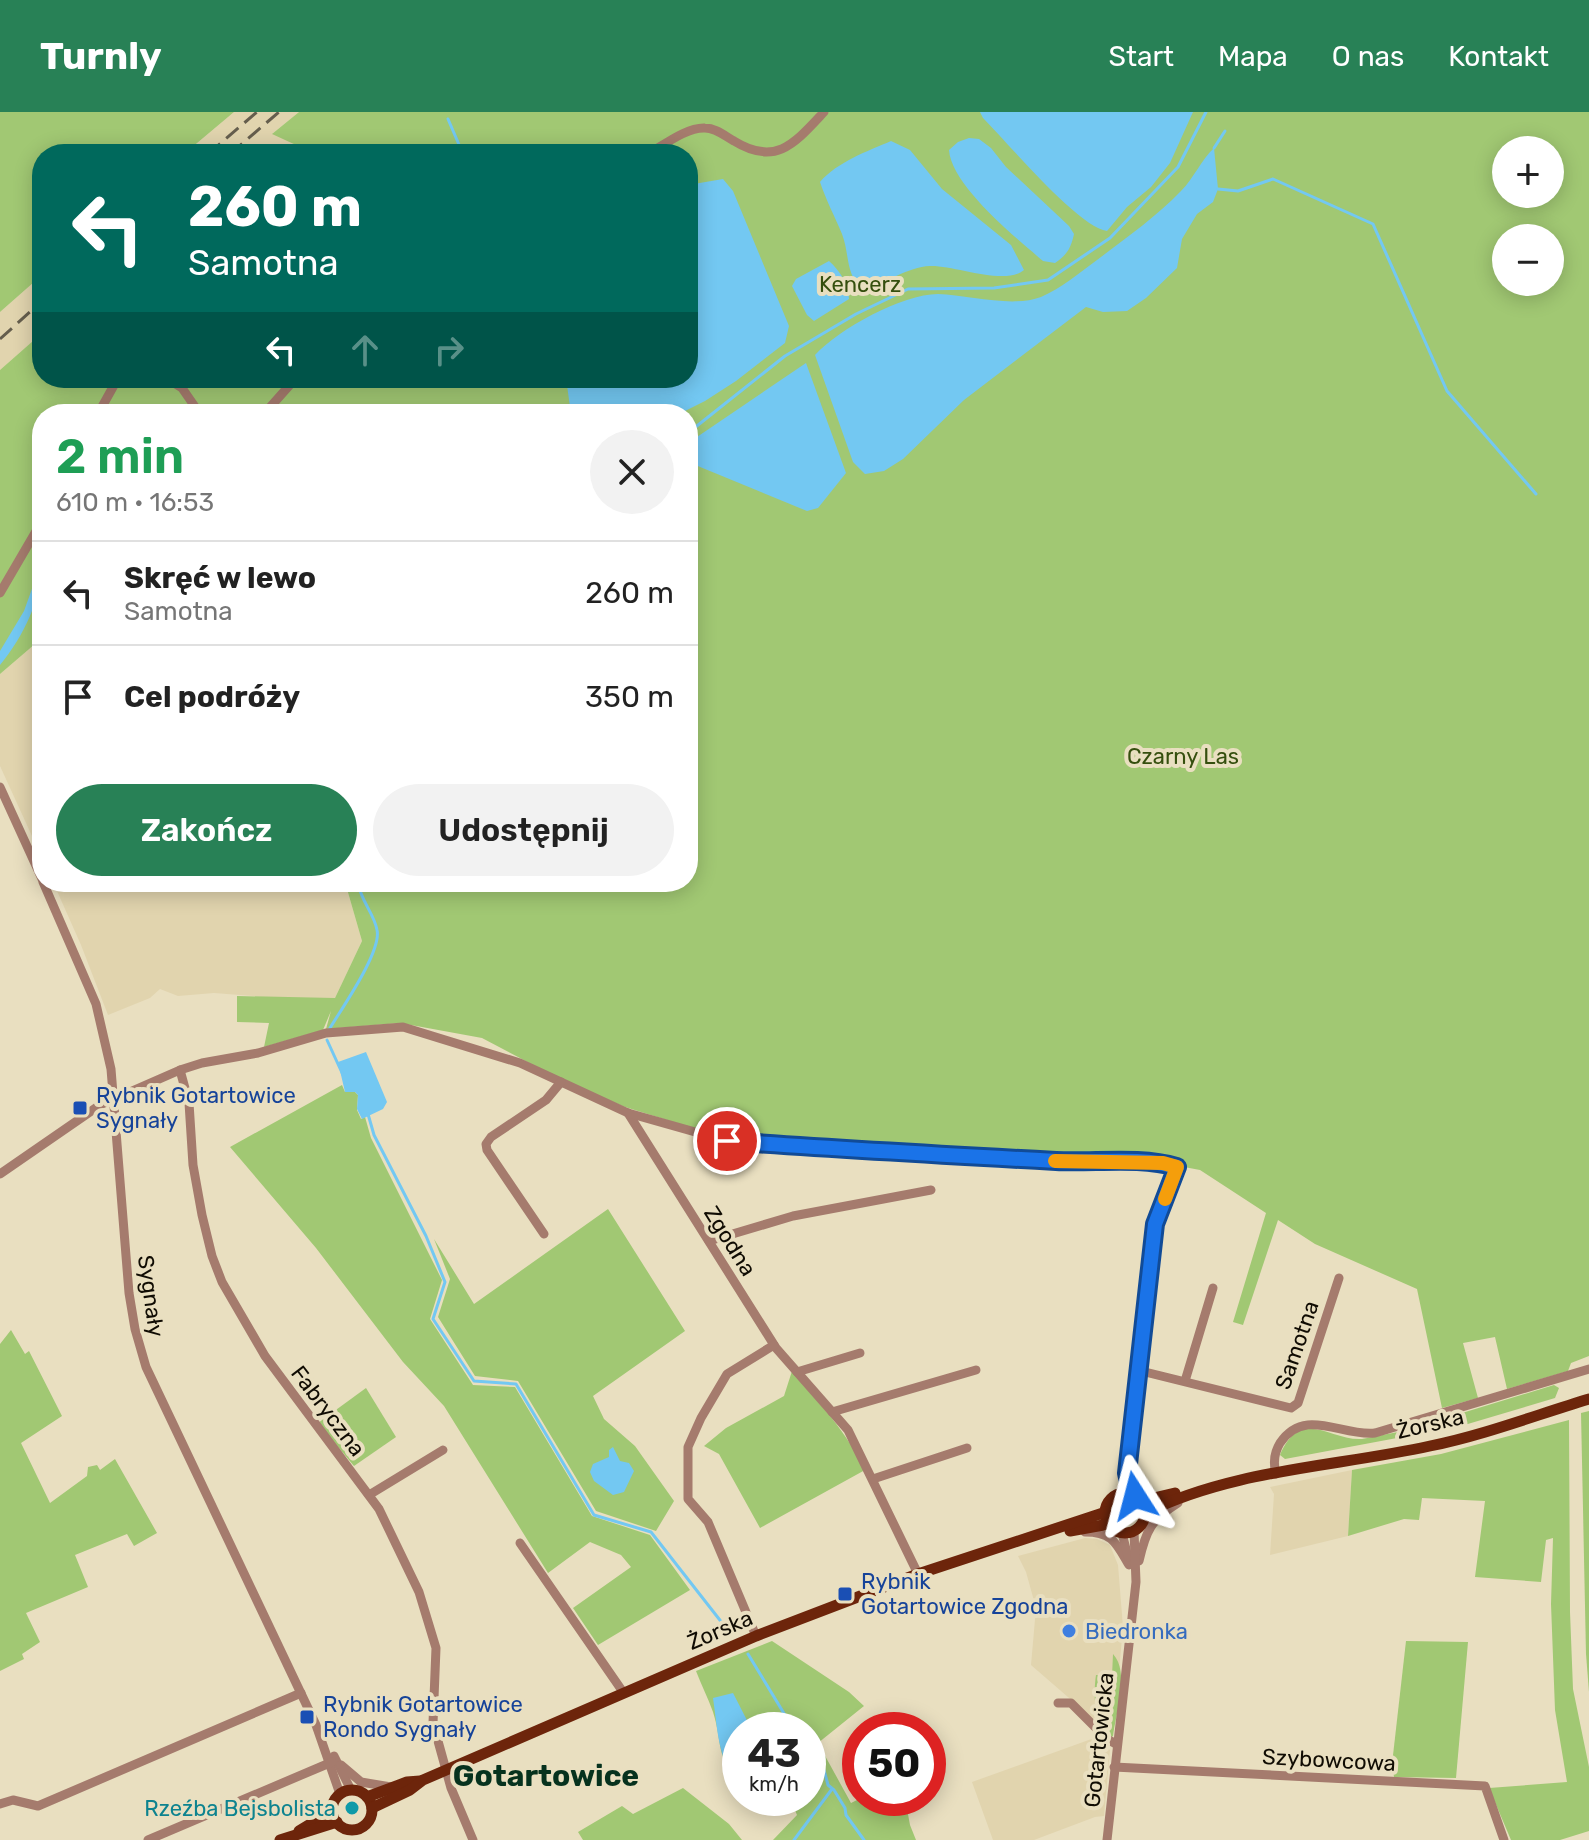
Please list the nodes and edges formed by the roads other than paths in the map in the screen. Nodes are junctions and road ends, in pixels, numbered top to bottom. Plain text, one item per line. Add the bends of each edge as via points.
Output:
1 (824, 112) edge
2 (667, 144) edge
3 (287, 388) edge
4 (273, 404) edge
5 (32, 538) edge
6 (0, 593) edge
7 (0, 787) edge
8 (32, 856) edge
9 (48, 892) edge
10 (180, 1070) junction
11 (561, 1082) junction
12 (114, 1097) junction
13 (628, 1113) junction
14 (0, 1174) edge
15 (931, 1190) dead end
16 (544, 1234) dead end
17 (709, 1241) junction
18 (1339, 1278) dead end
19 (1213, 1288) dead end
20 (774, 1345) junction
21 (860, 1353) dead end
22 (1589, 1369) edge
23 (976, 1370) dead end
24 (1137, 1370) junction
25 (797, 1372) junction
26 (1185, 1381) junction
27 (1589, 1399) edge
28 (832, 1412) junction
29 (967, 1448) dead end
30 (443, 1450) dead end
31 (1276, 1474) junction
32 (873, 1479) junction
33 (1234, 1482) junction
34 (1191, 1494) junction
35 (369, 1495) junction
36 (1131, 1497) junction
37 (1106, 1512) junction
38 (1145, 1513) junction
39 (1109, 1524) junction
40 (1069, 1531) junction
41 (1128, 1532) junction
42 (1040, 1536) junction
43 (520, 1543) dead end
44 (1133, 1568) junction
45 (918, 1574) junction
46 (756, 1636) junction
47 (623, 1692) junction
48 (301, 1693) junction
49 (1058, 1703) dead end
50 (1116, 1744) junction
51 (333, 1762) junction
52 (1114, 1767) junction
53 (447, 1770) junction
54 (423, 1780) junction
55 (393, 1788) junction
56 (345, 1792) junction
57 (369, 1802) junction
58 (0, 1804) edge
59 (335, 1817) junction
60 (148, 1840) edge
61 (280, 1840) edge
62 (473, 1840) edge
63 (1107, 1840) edge
64 (1504, 1840) edge

1 - 2 street via 777,151 750,152 704,127
3 - 4 street
5 - 6 street
7 - 8 street, Sygnały
9 - 12 street, Sygnały via 96,1004
10 - 11 street via 326,1033 403,1027 520,1063
10 - 12 street
10 - 35 street, Fabryczna via 202,1215 222,1282 265,1356
11 - 13 street
11 - 16 street via 546,1100 486,1144
12 - 14 street
12 - 48 street, Sygnały via 128,1286 140,1349
13 - 17 street, Zgodna
13 - 24 street via 727,1141 1177,1167 1155,1224
15 - 17 street via 793,1216
17 - 20 street, Zgodna
18 - 26 street, Samotna via 1298,1403 1291,1408
19 - 26 street
20 - 25 street, Zgodna
20 - 46 street via 727,1374 688,1447 688,1499 708,1522
21 - 25 street
22 - 31 street, Żorska via 1375,1433 1321,1423 1301,1425 1278,1446
23 - 28 street
24 - 26 street, Samotna
24 - 36 street via 1127,1473
25 - 28 street, Zgodna
27 - 31 main road, Żorska via 1430,1446
28 - 32 street, Zgodna via 848,1430
29 - 32 street
30 - 35 street
31 - 33 main road, Żorska
32 - 45 street, Zgodna
33 - 34 main road, Żorska
33 - 36 main road, Żorska
34 - 38 main road, Żorska
34 - 44 street via 1159,1515
35 - 53 street, Fabryczna via 389,1525 433,1630 433,1723
36 - 37 main road via 1109,1502
36 - 38 main road
37 - 39 main road
37 - 42 main road, Żorska
38 - 41 main road via 1142,1524
39 - 40 main road, Żorska
39 - 41 main road
40 - 42 main road, Żorska
40 - 44 street via 1107,1535
41 - 44 street, Gotartowicka
42 - 45 main road, Żorska
43 - 47 street
44 - 50 street, Gotartowicka
45 - 46 main road, Żorska
46 - 47 main road, Żorska
47 - 53 main road, Żorska
48 - 51 street, Sygnały
48 - 58 street via 38,1806 13,1800
49 - 50 street via 1071,1703
50 - 52 street, Gotartowicka
51 - 55 street, Żorska via 367,1785
51 - 56 street, Sygnały
51 - 60 street
52 - 63 street, Gotartowicka
52 - 64 street, Szybowcowa via 1485,1786
53 - 54 main road, Żorska
53 - 62 street, Fabryczna
54 - 55 main road, Żorska
54 - 57 main road, Żorska via 410,1790
55 - 57 main road, Żorska
56 - 57 main road via 361,1792
56 - 59 main road via 334,1802
57 - 59 main road via 369,1820 360,1828 347,1829
59 - 61 main road

